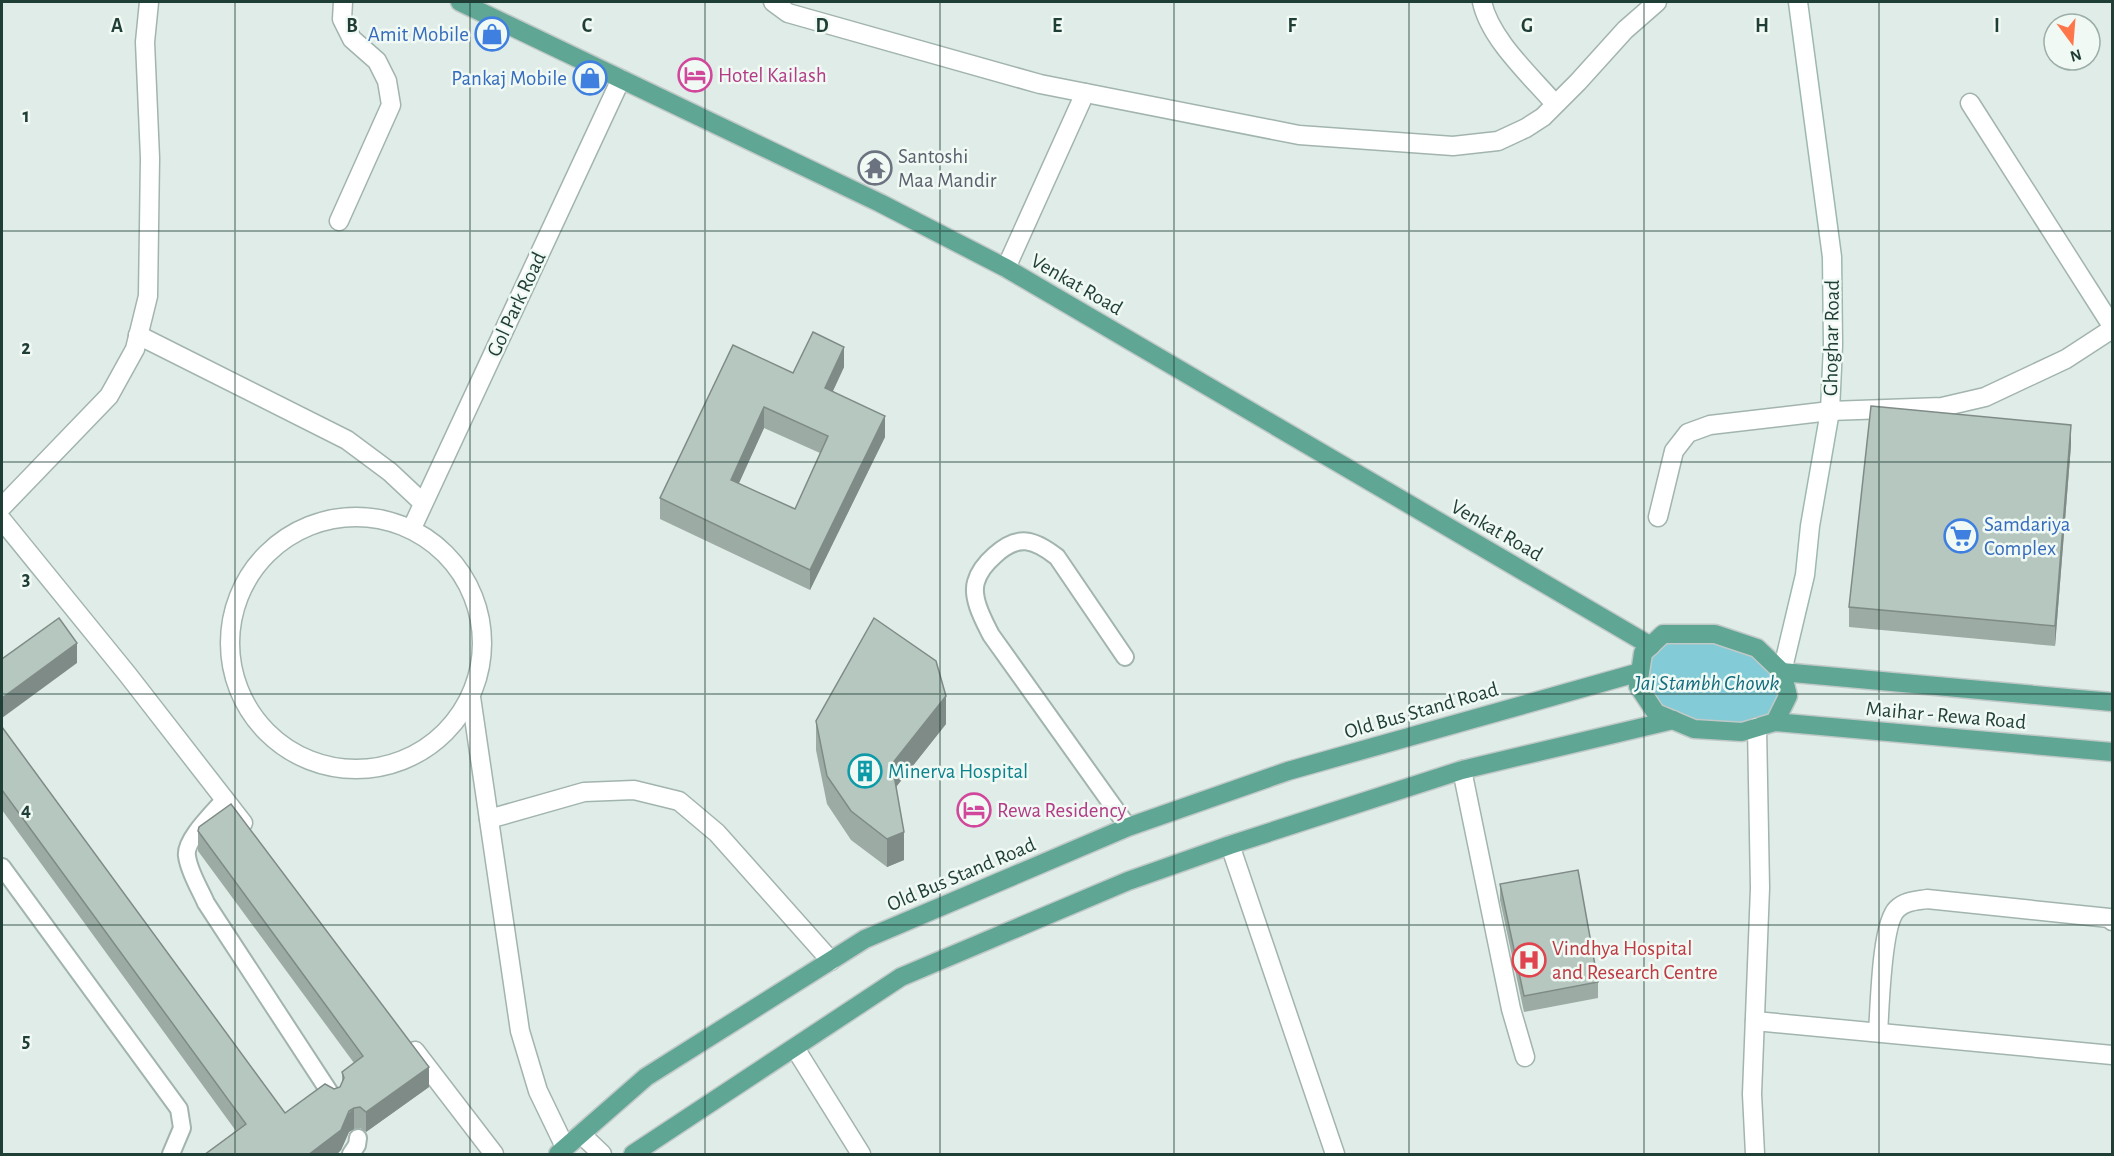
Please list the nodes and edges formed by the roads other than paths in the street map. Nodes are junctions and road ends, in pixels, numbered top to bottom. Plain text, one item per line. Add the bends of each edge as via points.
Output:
1 (149, 2) edge
2 (343, 2) edge
3 (773, 2) edge
4 (1482, 2) edge
5 (1657, 2) edge
6 (1798, 2) edge
7 (470, 3) edge
8 (621, 80) junction
9 (1085, 93) junction
10 (1970, 103) dead end
11 (1555, 104) junction
12 (339, 220) dead end
13 (1006, 268) junction
14 (2112, 327) edge
15 (138, 335) junction
16 (1830, 411) junction
17 (423, 503) junction
18 (2, 507) edge
19 (1658, 517) dead end
20 (2, 520) edge
21 (412, 528) junction
22 (1651, 646) junction
23 (1125, 657) dead end
24 (1640, 672) junction
25 (1782, 672) junction
26 (471, 697) junction
27 (2112, 702) edge
28 (1673, 720) junction
29 (1775, 722) junction
30 (1757, 727) junction
31 (2112, 752) edge
32 (1462, 770) junction
33 (225, 799) junction
34 (489, 819) junction
35 (1128, 827) junction
36 (253, 836) edge
37 (1230, 845) junction
38 (2, 867) edge
39 (2112, 921) edge
40 (831, 961) junction
41 (1755, 1021) junction
42 (1878, 1032) junction
43 (402, 1033) edge
44 (795, 1048) junction
45 (2112, 1055) edge
46 (1525, 1057) dead end
47 (334, 1098) edge
48 (581, 1134) junction
49 (358, 1138) dead end
50 (561, 1151) edge
51 (171, 1155) edge
52 (351, 1155) edge
53 (494, 1155) edge
54 (602, 1155) edge
55 (633, 1155) edge
56 (861, 1155) edge
57 (1335, 1155) edge
58 (1755, 1155) edge

1 - 15 street via 145,42 150,158 148,296
2 - 12 street via 342,19 352,39 377,61 387,81 391,105
3 - 9 street via 788,13 1040,84
4 - 11 street via 1504,46
5 - 11 street
6 - 16 street, Ghoghar Road via 1832,257
7 - 8 main road, Venkat Road
8 - 13 main road, Venkat Road via 880,203
8 - 17 street, Gol Park Road
9 - 11 street via 1299,135 1453,146 1498,141 1543,117
9 - 13 street
10 - 14 street
13 - 22 main road, Venkat Road
14 - 16 street via 2066,359 1985,397 1942,407
15 - 17 street via 347,440
15 - 18 street via 135,349 109,396
16 - 19 street via 1710,425 1688,433 1674,451
16 - 25 street, Ghoghar Road via 1809,526 1805,575
17 - 21 street, Gol Park Road
20 - 33 street
21 - 26 street via 451,558 477,600 483,649
21 - 26 street via 363,515 314,522 270,547 240,587 228,636 235,685 260,728 300,758 349,770 398,763 441,737
22 - 24 main road via 1643,653
22 - 25 main road via 1663,634 1714,634 1757,648
23 - 35 lane via 1057,557 1041,545 1027,541 1007,544 985,564 975,583 978,609 991,635
24 - 28 main road via 1638,686 1656,713
24 - 35 main road, Old Bus Stand Road via 1287,771
25 - 27 main road, Maihar - Rewa Road
25 - 29 main road via 1788,696
26 - 34 street
28 - 30 main road via 1694,729 1742,732
28 - 32 main road
29 - 30 main road
29 - 31 main road, Maihar - Rewa Road
30 - 41 street via 1760,888
32 - 37 main road
32 - 46 street via 1511,1009
33 - 36 street
33 - 47 lane via 189,842 186,854 194,876 206,903
34 - 40 street via 584,792 634,790 679,801 717,833
34 - 50 street via 519,1031
35 - 40 main road, Old Bus Stand Road via 865,939
37 - 44 main road via 1128,881 901,977
37 - 57 street
38 - 51 lane via 179,1109 182,1128
39 - 42 street via 1927,899 1906,902 1894,911 1886,931
40 - 48 main road, Old Bus Stand Road via 646,1077
41 - 42 street
41 - 58 street
42 - 45 street
43 - 53 street
44 - 55 main road
44 - 56 street
48 - 50 main road, Old Bus Stand Road
48 - 54 street
49 - 52 lane

